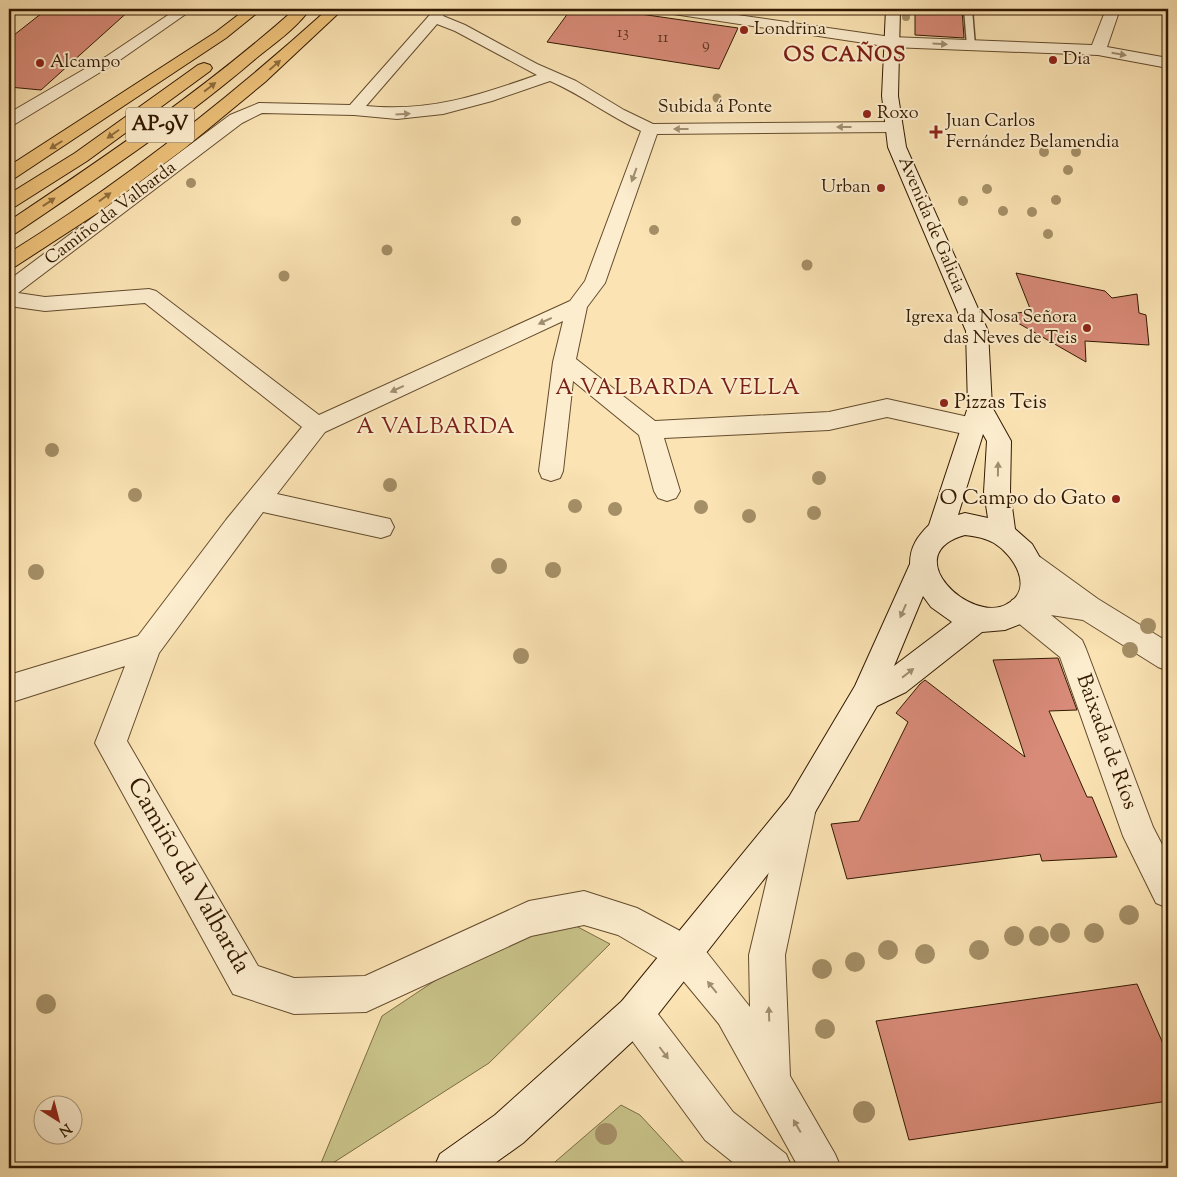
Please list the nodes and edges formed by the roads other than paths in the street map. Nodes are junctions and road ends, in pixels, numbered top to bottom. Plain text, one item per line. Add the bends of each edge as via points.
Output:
1 (186, 9) edge
2 (303, 9) edge
3 (336, 9) edge
4 (667, 9) edge
5 (893, 9) edge
6 (968, 9) edge
7 (1113, 9) edge
8 (262, 12) edge
9 (438, 13) edge
10 (891, 42) junction
11 (971, 46) junction
12 (1098, 50) junction
13 (1168, 63) edge
14 (550, 76) junction
15 (354, 110) junction
16 (15, 112) edge
17 (892, 127) junction
18 (650, 129) junction
19 (9, 174) edge
20 (9, 202) edge
21 (9, 229) edge
22 (9, 262) edge
23 (9, 290) edge
24 (9, 299) edge
25 (577, 306) junction
26 (564, 362) junction
27 (976, 417) junction
28 (317, 426) junction
29 (650, 430) junction
30 (551, 471) dead end
31 (667, 491) dead end
32 (257, 500) junction
33 (381, 527) dead end
34 (941, 528) junction
35 (1003, 535) junction
36 (1030, 564) junction
37 (922, 567) junction
38 (1026, 605) junction
39 (1088, 608) junction
40 (976, 620) junction
41 (147, 646) junction
42 (1168, 658) edge
43 (9, 689) edge
44 (866, 696) junction
45 (800, 808) junction
46 (1168, 891) edge
47 (684, 953) junction
48 (635, 1014) junction
49 (771, 1080) junction
50 (454, 1168) edge
51 (772, 1168) edge
52 (821, 1168) edge

1 - 16 street via 112,59
21 -> 2 highway, AP-9V via 186,106
22 -> 3 highway, AP-9V via 52,236 204,125
4 - 10 street
5 - 10 street, Avenida de Galicia
6 - 11 lane
7 - 12 street
8 -> 19 highway, AP-9V via 221,35
8 -> 20 highway, AP-9V via 192,79 81,157
9 - 14 street, Subida á Ponte
9 - 15 street
10 -> 11 street
10 - 17 street, Avenida de Galicia
11 - 12 street
12 -> 13 street
15 -> 14 street via 396,114 443,109
14 - 18 street, Subida á Ponte
15 - 23 street, Camiño da Valbarda via 259,108 236,119
17 -> 18 street, Subida á Ponte
17 - 27 street, Avenida de Galicia via 897,147 976,331
18 -> 25 street, Camiño da Valbarda via 595,282
24 - 28 street via 45,304 149,296
25 - 26 street, Camiño da Valbarda
25 -> 28 street, Camiño da Valbarda
26 - 29 street
26 - 30 street, Camiño da Valbarda
27 - 29 street via 887,408 829,422
27 - 34 street, Avenida de Galicia
35 -> 27 street, Avenida de Galicia via 998,492 999,441
28 - 32 street, Camiño da Valbarda
29 - 31 street
32 - 33 street
32 - 41 street, Camiño da Valbarda
34 - 35 street via 975,525
34 - 37 street via 927,545
35 - 36 street via 1014,543
36 - 38 street via 1035,592
36 - 39 street
37 - 40 street via 943,601
37 -> 44 street
38 - 39 street
38 - 40 street via 1010,617
38 - 46 street, Baixada de Ríos via 1072,649 1140,836
39 - 42 street
44 -> 40 street via 896,682
41 - 43 street
41 - 47 street, Camiño da Valbarda via 111,743 246,981 294,996 366,994 529,919 584,908 625,920
44 - 45 street
45 - 47 street
49 -> 45 street via 767,954
47 - 48 street
49 -> 47 street via 732,1012
48 - 50 street via 509,1129
48 -> 51 street via 719,1126
52 -> 49 street

